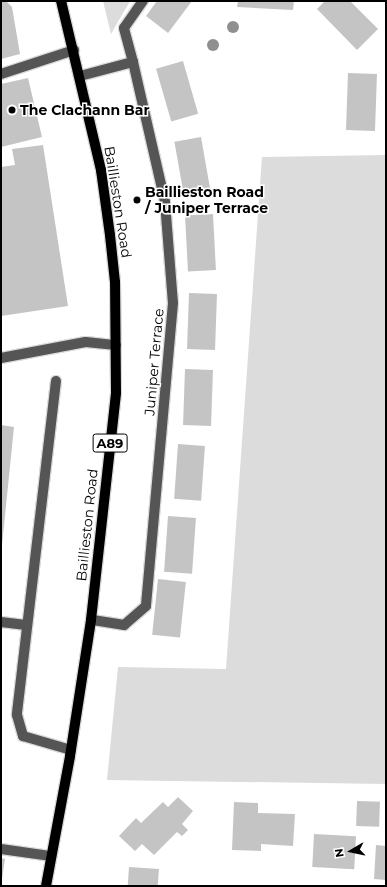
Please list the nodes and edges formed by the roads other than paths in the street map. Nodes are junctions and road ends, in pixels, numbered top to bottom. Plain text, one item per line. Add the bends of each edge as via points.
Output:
1 (61, 1) edge
2 (143, 1) edge
3 (74, 50) junction
4 (133, 62) junction
5 (1, 74) edge
6 (80, 76) junction
7 (116, 345) junction
8 (1, 358) edge
9 (56, 381) dead end
10 (91, 620) junction
11 (1, 622) edge
12 (26, 625) junction
13 (71, 750) junction
14 (1, 849) edge
15 (50, 856) junction
16 (46, 886) edge

1 - 3 main road, Baillieston Road / A89
2 - 4 street, Juniper Terrace via 124,28
3 - 5 street
3 - 6 main road, Baillieston Road / A89
4 - 6 street
4 - 10 street, Juniper Terrace via 165,202 173,303 146,606 124,625
6 - 7 main road, Baillieston Road / A89 via 101,170 110,235 115,282
7 - 8 street via 86,342
7 - 10 main road, Baillieston Road / A89 via 116,392
9 - 12 street
10 - 13 main road, Baillieston Road / A89
11 - 12 street
12 - 13 street via 17,715 23,736
13 - 15 main road, Baillieston Road / A89
14 - 15 street
15 - 16 main road, Baillieston Road / A89

